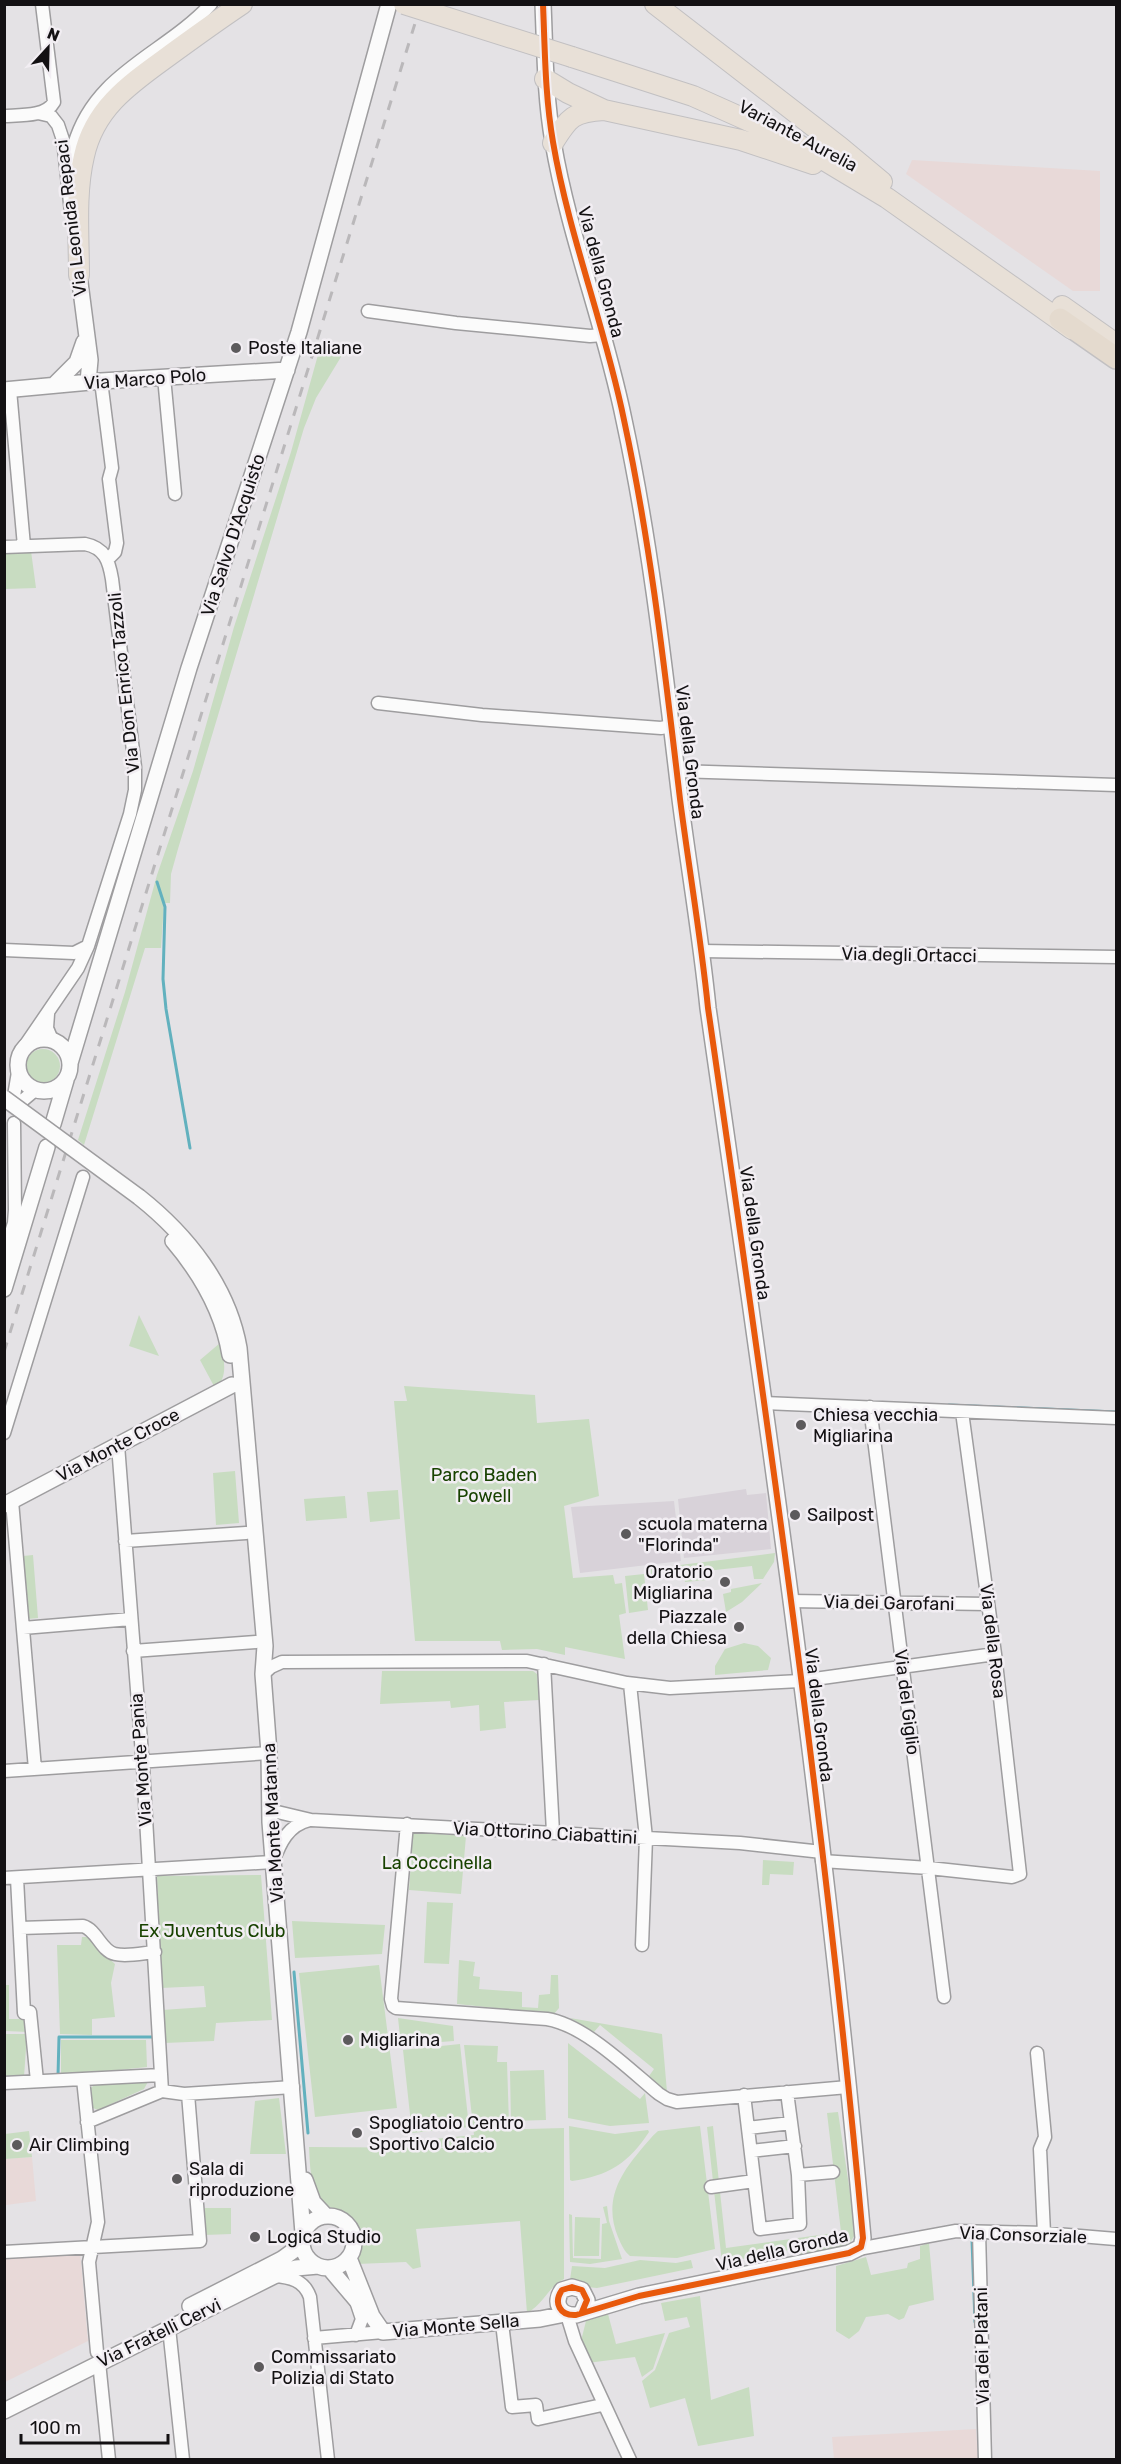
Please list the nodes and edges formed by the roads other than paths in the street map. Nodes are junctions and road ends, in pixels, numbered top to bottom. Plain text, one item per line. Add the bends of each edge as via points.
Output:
1 (42, 4) edge
2 (211, 4) edge
3 (242, 4) edge
4 (389, 4) edge
5 (404, 4) edge
6 (441, 4) edge
7 (543, 4) edge
8 (655, 4) edge
9 (573, 51) junction
10 (545, 79) junction
11 (604, 110) junction
12 (38, 113) junction
13 (4, 116) edge
14 (553, 143) junction
15 (68, 187) junction
16 (884, 190) junction
17 (79, 275) junction
18 (368, 311) dead end
19 (1060, 319) junction
20 (603, 335) junction
21 (1116, 344) edge
22 (84, 350) junction
23 (1116, 358) edge
24 (287, 370) junction
25 (1116, 370) edge
26 (164, 377) junction
27 (121, 380) junction
28 (89, 382) junction
29 (54, 385) junction
30 (7, 390) edge
31 (175, 494) dead end
32 (24, 546) junction
33 (4, 547) edge
34 (108, 560) junction
35 (378, 703) dead end
36 (671, 726) junction
37 (677, 771) junction
38 (1116, 785) edge
39 (88, 946) junction
40 (4, 950) edge
41 (702, 951) junction
42 (57, 953) junction
43 (1116, 957) edge
44 (66, 982) junction
45 (48, 1013) junction
46 (82, 1024) junction
47 (56, 1042) junction
48 (22, 1050) junction
49 (70, 1063) junction
50 (18, 1072) junction
51 (66, 1080) junction
52 (39, 1091) junction
53 (14, 1098) edge
54 (4, 1110) edge
55 (14, 1123) dead end
56 (47, 1147) dead end
57 (9, 1150) edge
58 (83, 1177) dead end
59 (135, 1200) junction
60 (4, 1254) edge
61 (4, 1289) edge
62 (237, 1389) junction
63 (764, 1403) junction
64 (870, 1407) junction
65 (962, 1412) junction
66 (1116, 1418) edge
67 (4, 1433) edge
68 (118, 1445) junction
69 (8, 1503) edge
70 (246, 1533) junction
71 (125, 1541) junction
72 (790, 1601) junction
73 (895, 1603) junction
74 (988, 1604) junction
75 (131, 1619) junction
76 (23, 1628) junction
77 (261, 1644) junction
78 (133, 1651) junction
79 (995, 1654) junction
80 (282, 1662) junction
81 (544, 1664) junction
82 (903, 1666) junction
83 (263, 1674) junction
84 (800, 1681) junction
85 (630, 1684) junction
86 (269, 1753) junction
87 (142, 1761) junction
88 (35, 1769) junction
89 (4, 1772) edge
90 (269, 1810) junction
91 (311, 1820) junction
92 (407, 1824) junction
93 (553, 1832) junction
94 (646, 1838) junction
95 (822, 1856) junction
96 (273, 1862) junction
97 (929, 1868) junction
98 (149, 1869) junction
99 (1021, 1871) joint
100 (11, 1878) edge
101 (20, 1928) junction
102 (642, 1945) dead end
103 (155, 1952) junction
104 (944, 1996) dead end
105 (1037, 2053) dead end
106 (160, 2075) junction
107 (83, 2079) junction
108 (37, 2081) junction
109 (4, 2083) edge
110 (293, 2087) junction
111 (848, 2087) junction
112 (162, 2091) junction
113 (787, 2092) junction
114 (188, 2094) junction
115 (744, 2095) junction
116 (87, 2122) junction
117 (791, 2123) junction
118 (748, 2128) junction
119 (795, 2146) junction
120 (297, 2151) junction
121 (751, 2151) junction
122 (833, 2172) dead end
123 (798, 2175) junction
124 (754, 2181) junction
125 (711, 2187) dead end
126 (326, 2216) junction
127 (979, 2232) junction
128 (1044, 2233) junction
129 (303, 2236) junction
130 (1116, 2239) edge
131 (93, 2246) junction
132 (858, 2249) junction
133 (4, 2252) edge
134 (349, 2258) junction
135 (324, 2268) junction
136 (273, 2276) junction
137 (585, 2294) junction
138 (639, 2296) junction
139 (357, 2304) junction
140 (570, 2311) junction
141 (372, 2316) junction
142 (502, 2323) junction
143 (170, 2328) junction
144 (383, 2332) junction
145 (356, 2335) junction
146 (314, 2338) junction
147 (98, 2357) junction
148 (4, 2400) edge
149 (603, 2405) junction
150 (4, 2411) edge
151 (109, 2460) edge
152 (183, 2460) edge
153 (328, 2460) edge
154 (630, 2460) edge
155 (985, 2460) edge

1 - 12 street via 54,99 50,109
2 - 15 street via 99,96 75,144
3 - 17 highway via 138,77 116,96 98,120 86,148 80,181
4 - 24 street, Via Salvo D'Acquisto
5 - 9 highway, Variante Aurelia, bridge
6 - 9 highway, Variante Aurelia
7 - 10 street, Via della Gronda
8 - 16 highway via 840,147
9 - 16 highway, Variante Aurelia via 690,84 756,111 817,142
10 - 11 highway
10 - 14 street, Via della Gronda
11 - 14 highway via 571,117
11 - 16 highway via 762,145
12 - 13 street
12 - 15 street, Via Leonida Repaci via 51,116 58,125
14 - 20 street, Via della Gronda
15 - 17 street, Via Leonida Repaci
16 - 19 highway, Variante Aurelia
16 - 21 highway, Variante Aurelia
17 - 22 street, Via Leonida Repaci
18 - 20 street
19 - 23 highway
19 - 25 highway, Variante Aurelia
20 - 36 street, Via della Gronda via 643,520
22 - 27 street via 101,371
22 - 28 street, Via Leonida Repaci
22 - 29 street
24 - 26 street, Via Marco Polo
24 - 46 street, Via Salvo D'Acquisto via 189,668
26 - 27 street, Via Marco Polo
26 - 31 street
27 - 28 street, Via Marco Polo
28 - 29 street, Via Marco Polo
28 - 34 street via 112,468 109,480 117,543 116,552
29 - 30 street, Via Marco Polo
30 - 32 street
32 - 33 street
32 - 34 street via 85,544 98,549
34 - 39 street, Via Don Enrico Tazzoli via 135,783 130,814
35 - 36 street via 482,715
36 - 37 street, Via della Gronda
37 - 38 street
37 - 41 street, Via della Gronda
39 - 42 street via 77,953
39 - 44 street, Via Don Enrico Tazzoli
40 - 42 street
41 - 43 street, Via degli Ortacci
41 - 63 street, Via della Gronda
42 - 44 street via 68,964
44 - 45 street, Via Don Enrico Tazzoli
45 - 47 street via 47,1028
45 - 48 street, Via Don Enrico Tazzoli
46 - 47 street via 74,1036
46 - 49 street, Via Salvo D'Acquisto
47 - 48 street via 35,1040
47 - 49 street
48 - 50 street
49 - 51 street, Via Salvo D'Acquisto
50 - 52 street, Via Salvo D'Acquisto via 25,1083
50 - 53 street
51 - 52 street via 56,1089
51 - 52 street, Via Salvo D'Acquisto via 53,1123 52,1109
52 - 53 street
53 - 59 street, bridge
54 - 59 street
55 - 57 street
56 - 61 street
57 - 60 street via 14,1223
58 - 67 street
59 - 62 street via 172,1240 206,1288 226,1338
62 - 68 street, Via Monte Croce
62 - 70 street, Via Monte Matanna
62 - 77 street, Via Monte Matanna
63 - 64 street
63 - 72 street, Via della Gronda
64 - 65 street
64 - 73 street, Via del Giglio
65 - 66 street
65 - 74 street, Via della Rosa
68 - 69 street, Via Monte Croce
68 - 71 street, Via Monte Pania
69 - 76 street
70 - 71 street
70 - 77 street, Via Monte Matanna
71 - 75 street, Via Monte Pania
72 - 73 street, Via dei Garofani
72 - 84 street, Via della Gronda
73 - 74 street, Via dei Garofani
73 - 82 street, Via del Giglio
74 - 79 street, Via della Rosa
75 - 76 street
75 - 78 street, Via Monte Pania
76 - 88 street
77 - 78 street
77 - 80 street
77 - 83 street, Via Monte Matanna via 259,1665
78 - 87 street, Via Monte Pania
79 - 82 street
79 - 99 street, Via della Rosa
80 - 81 street
80 - 83 street
81 - 85 street
81 - 93 street
82 - 84 street
82 - 97 street, Via del Giglio
83 - 86 street, Via Monte Matanna
84 - 85 street via 670,1688
84 - 95 street, Via della Gronda
85 - 94 street
86 - 87 street
86 - 90 street, Via Monte Matanna
87 - 88 street
87 - 98 street, Via Monte Pania
88 - 89 street
90 - 91 street, Via Ottorino Ciabattini
90 - 96 street, Via Monte Matanna
91 - 92 street, Via Ottorino Ciabattini
91 - 96 street via 298,1823 288,1833
92 - 93 street, Via Ottorino Ciabattini
92 - 115 street via 393,2006 552,2020 589,2039 667,2099 681,2102
93 - 94 street, Via Ottorino Ciabattini
94 - 95 street, Via Ottorino Ciabattini via 740,1843
94 - 102 street
95 - 97 street, Via Ottorino Ciabattini
95 - 111 street, Via della Gronda
96 - 98 street
96 - 110 street, Via Monte Matanna
97 - 99 street, Via Ottorino Ciabattini via 1012,1877
97 - 104 street, Via del Giglio
98 - 100 street
98 - 103 street, Via Monte Pania
100 - 101 street
101 - 103 street via 83,1926 115,1954
101 - 108 street via 24,2013 30,2012
103 - 106 street, Via Monte Pania
105 - 128 street via 1044,2137 1040,2149
106 - 107 street
106 - 112 street, Via Monte Pania
107 - 108 street
107 - 116 street
108 - 109 street
110 - 114 street
110 - 120 street, Via Monte Matanna
111 - 113 street
111 - 132 street, Via della Gronda via 863,2238
112 - 114 street
112 - 116 street
113 - 115 street
113 - 117 street
114 - 131 street via 200,2241
115 - 118 street
116 - 131 street via 98,2223
117 - 118 street
117 - 119 street
118 - 121 street
119 - 121 street
119 - 123 street
120 - 126 street, Via Monte Matanna via 311,2199
120 - 129 street, Via Monte Matanna
121 - 124 street
122 - 123 street
123 - 124 street via 800,2224 760,2229
124 - 125 street
126 - 129 street via 313,2221
126 - 134 street via 340,2218 352,2230 355,2242
127 - 128 street, Via Consorziale
127 - 132 street, Via Consorziale via 951,2232
127 - 155 street, Via dei Platani
128 - 130 street, Via Consorziale
129 - 135 street via 306,2257
129 - 147 street, Via Fratelli Cervi via 282,2259
131 - 133 street
131 - 147 street via 89,2262
132 - 138 street, Via della Gronda
134 - 135 street via 341,2265
134 - 141 street, Via Monte Sella
135 - 136 street, Via Fratelli Cervi via 290,2269
135 - 139 street, Via Monte Sella via 341,2280
136 - 143 street, Via Fratelli Cervi
136 - 146 street via 295,2279 308,2291
137 - 138 street, Via della Gronda via 603,2299
137 - 140 street via 586,2304
137 - 140 street, Via della Gronda via 579,2288 569,2287 560,2293
138 - 140 street, Via della Gronda
139 - 141 street, Via Monte Sella
139 - 145 street via 362,2319
140 - 142 street, Via Monte Sella
140 - 149 street via 578,2348
141 - 144 street, Via Monte Sella
142 - 144 street, Via Monte Sella
142 - 149 street via 512,2407 536,2405 538,2419
143 - 147 street, Via Fratelli Cervi
143 - 152 street
144 - 145 street, Via Monte Sella
145 - 146 street, Via Monte Sella
146 - 153 street
147 - 148 street, Via Fratelli Cervi
147 - 150 street, Via Fratelli Cervi
147 - 151 street
149 - 154 street

